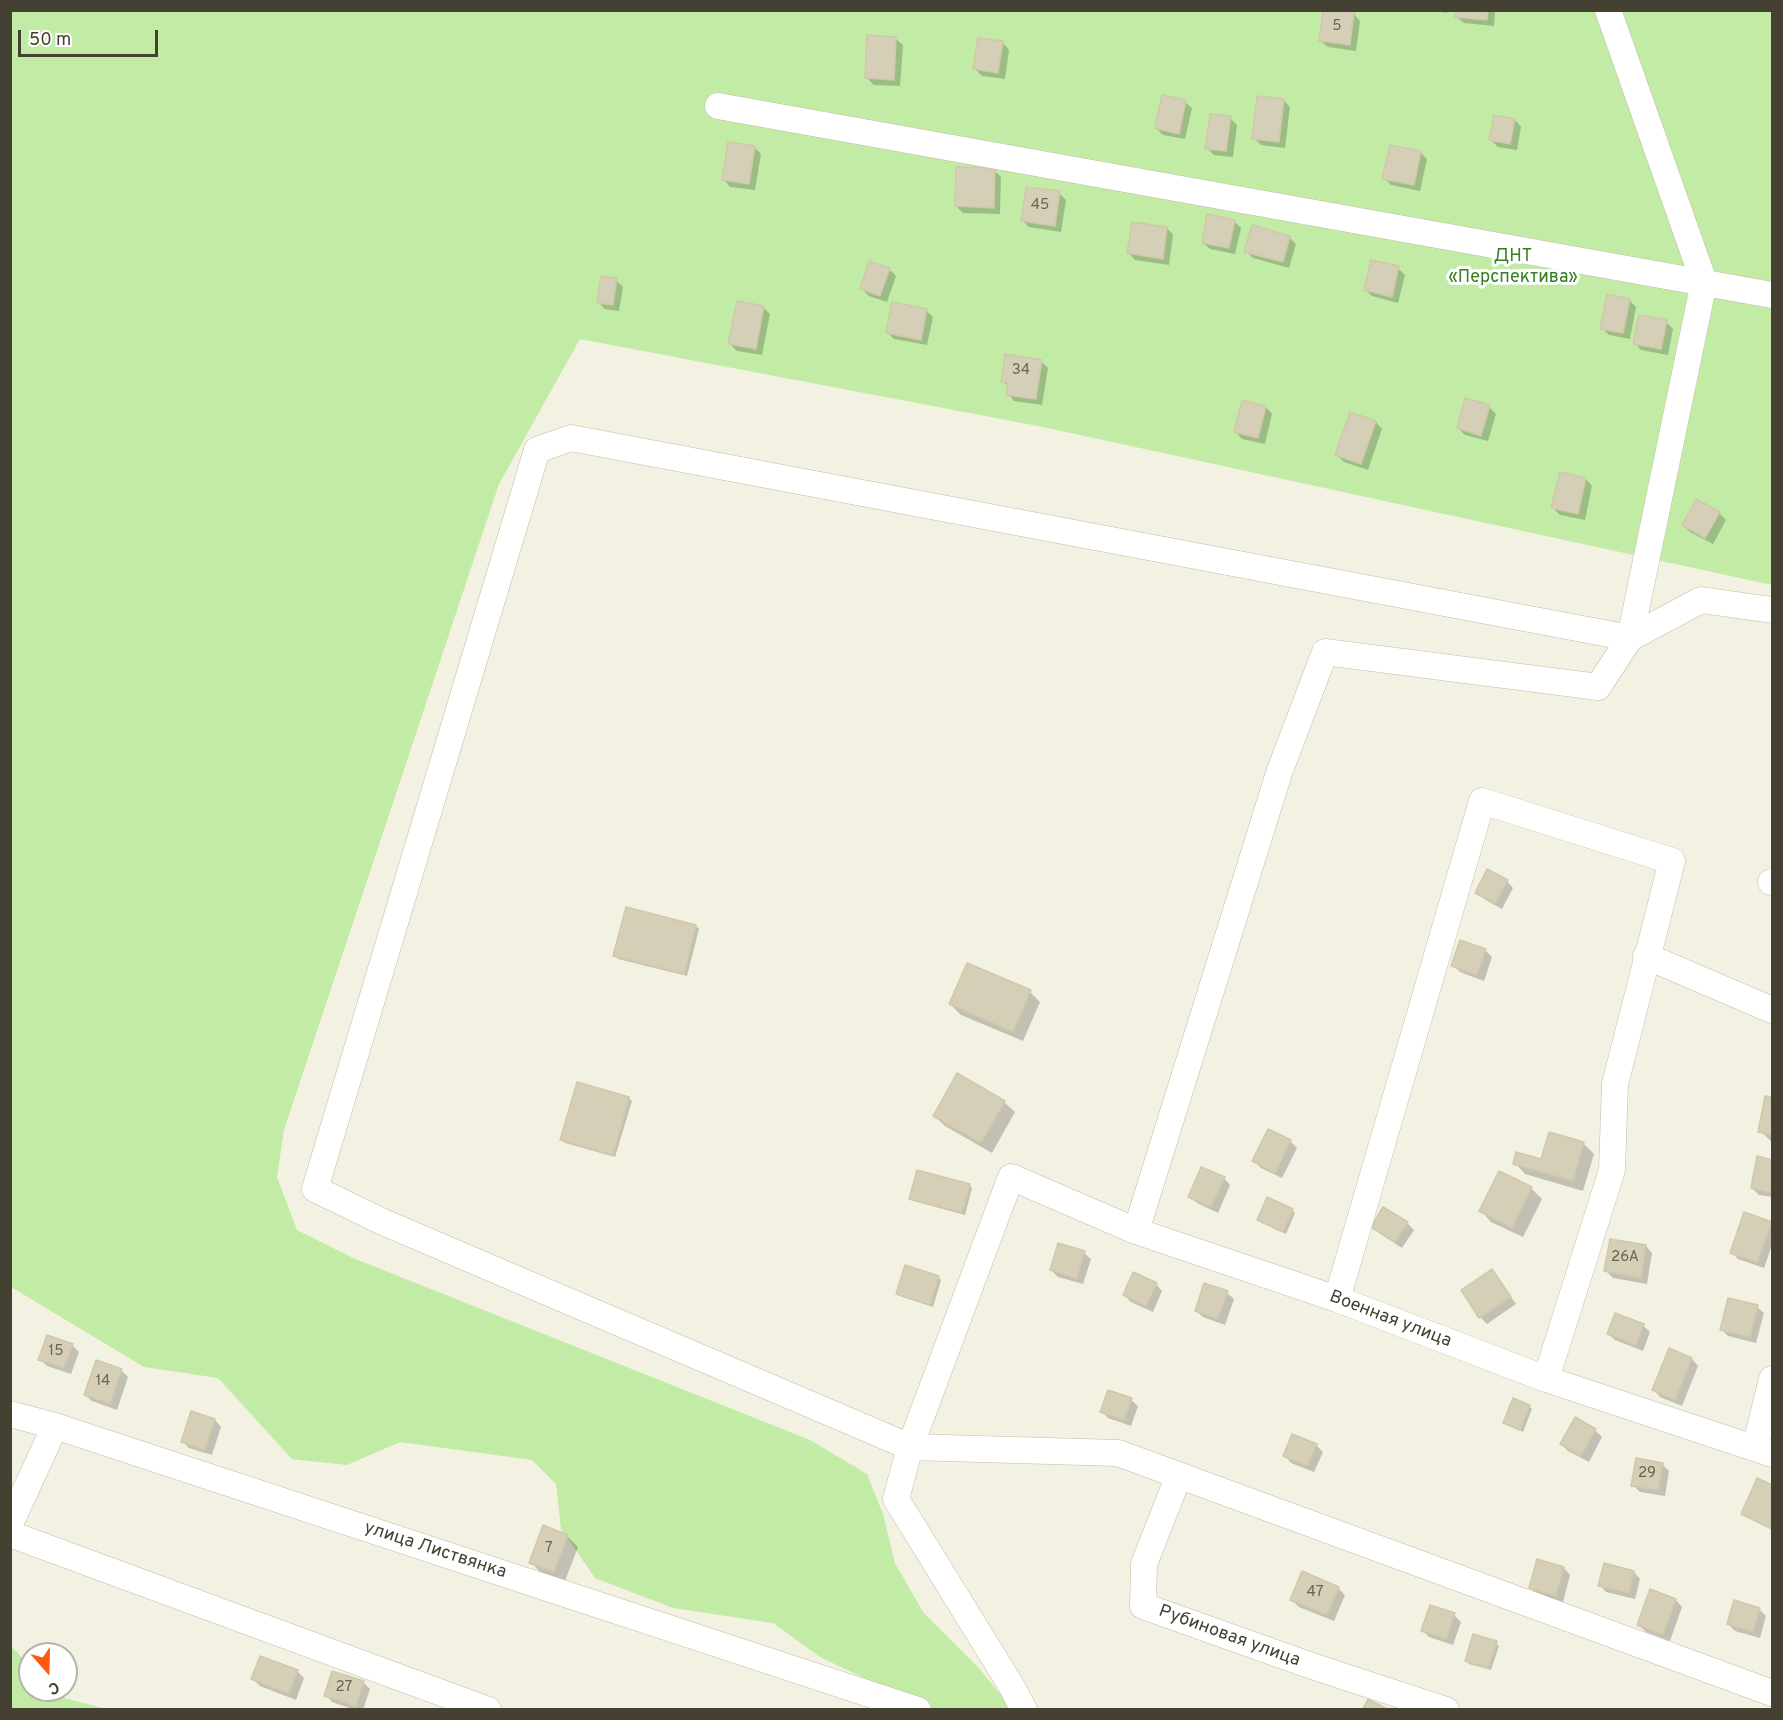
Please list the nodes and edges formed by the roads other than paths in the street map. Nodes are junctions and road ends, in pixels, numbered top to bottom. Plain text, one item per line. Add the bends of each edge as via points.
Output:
1 (1608, 10) edge
2 (718, 106) dead end
3 (1704, 282) junction
4 (1773, 295) edge
5 (1773, 610) edge
6 (1630, 638) junction
7 (1646, 956) junction
8 (1773, 1010) edge
9 (1136, 1231) junction
10 (1337, 1299) junction
11 (1546, 1379) junction
12 (1773, 1379) edge
13 (10, 1414) edge
14 (55, 1426) junction
15 (910, 1447) junction
16 (1764, 1451) edge
17 (1179, 1475) junction
18 (10, 1524) edge
19 (10, 1534) edge
20 (1773, 1693) edge
21 (488, 1710) edge
22 (918, 1710) edge
23 (1024, 1710) edge
24 (1446, 1710) edge

1 - 3 street
2 - 3 street
3 - 4 street
3 - 6 street
5 - 6 street via 1701,600
6 - 9 street via 1598,687 1325,652 1279,773
6 - 15 street via 571,438 537,450 315,1190
7 - 8 street
7 - 10 street via 1672,861 1482,801
7 - 11 street via 1615,1084 1612,1170
9 - 10 street, Военная улица
9 - 15 street, Военная улица via 1011,1177
10 - 11 street, Военная улица
11 - 16 street, Военная улица
12 - 16 street
13 - 14 street, улица Листвянка
14 - 18 street
14 - 22 street, улица Листвянка
15 - 17 street via 1118,1453
15 - 23 street via 896,1499
17 - 20 street
17 - 24 street, Рубиновая улица via 1144,1564 1143,1606
19 - 21 street

